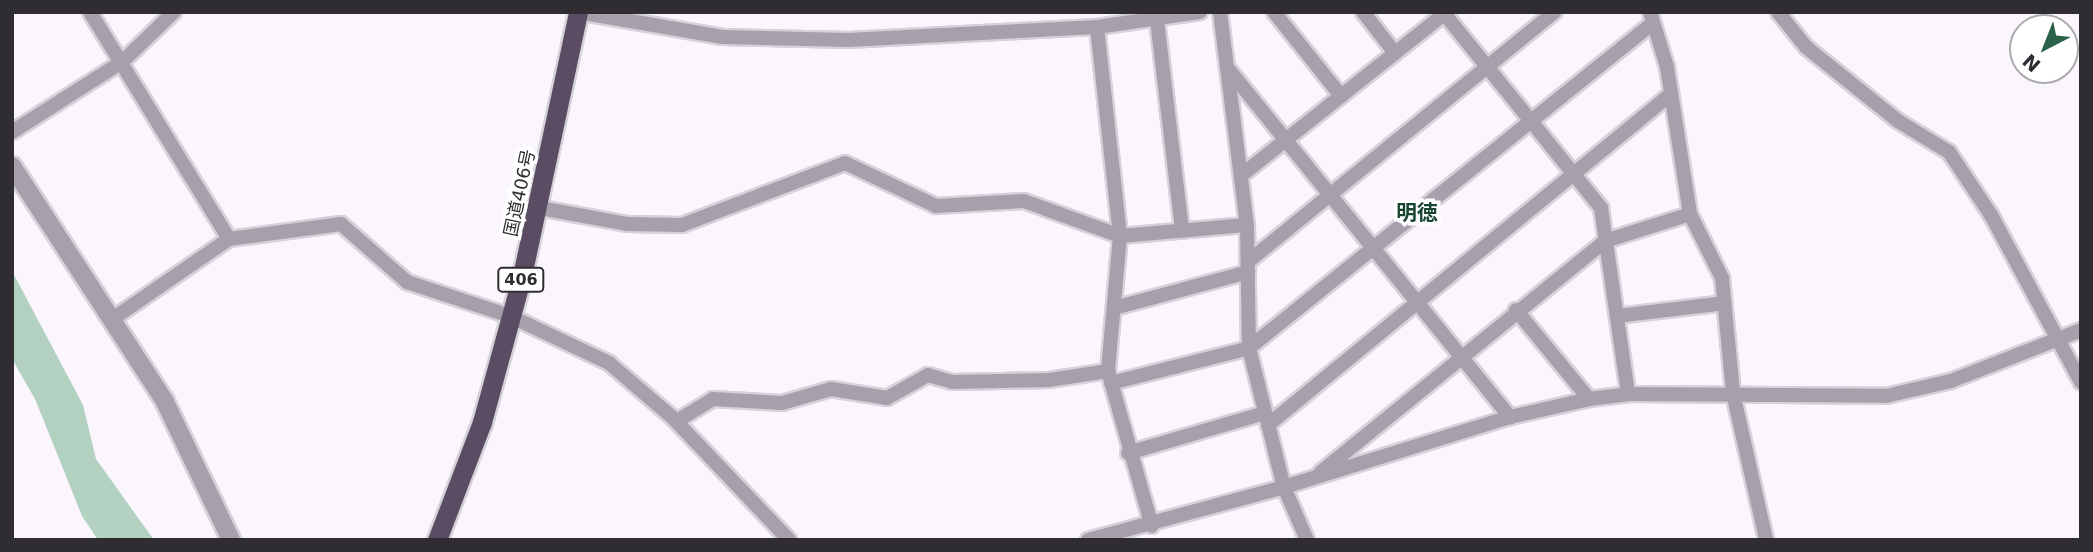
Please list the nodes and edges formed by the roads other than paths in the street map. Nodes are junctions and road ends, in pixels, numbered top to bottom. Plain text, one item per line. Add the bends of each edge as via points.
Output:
1 (90, 12) edge
2 (174, 12) edge
3 (578, 12) edge
4 (1200, 12) edge
5 (1220, 12) edge
6 (1274, 12) edge
7 (1363, 12) edge
8 (1554, 12) edge
9 (1778, 12) edge
10 (1445, 13) edge
11 (1126, 18) edge
12 (1651, 18) edge
13 (1157, 20) junction
14 (1097, 27) junction
15 (1395, 53) junction
16 (122, 62) junction
17 (1487, 68) junction
18 (1229, 69) junction
19 (1671, 94) junction
20 (1340, 96) junction
21 (1530, 122) junction
22 (12, 132) edge
23 (1285, 139) junction
24 (12, 166) edge
25 (1242, 174) junction
26 (1573, 175) junction
27 (1331, 194) junction
28 (540, 208) junction
29 (1690, 214) junction
30 (1247, 225) junction
31 (1182, 231) junction
32 (1120, 236) junction
33 (229, 239) junction
34 (1605, 241) junction
35 (1373, 249) junction
36 (1248, 266) junction
37 (1418, 302) junction
38 (1724, 303) junction
39 (1114, 308) junction
40 (1516, 310) junction
41 (510, 316) junction
42 (1617, 316) junction
43 (111, 320) junction
44 (2081, 330) edge
45 (2056, 339) junction
46 (1249, 348) junction
47 (1460, 356) junction
48 (1109, 377) junction
49 (2081, 382) edge
50 (1733, 393) junction
51 (1628, 394) junction
52 (1589, 399) junction
53 (1510, 417) junction
54 (1266, 419) junction
55 (677, 421) junction
56 (1128, 453) junction
57 (1314, 478) junction
58 (1284, 487) junction
59 (1152, 526) junction
60 (231, 540) edge
61 (437, 540) edge
62 (789, 540) edge
63 (1088, 540) edge
64 (1307, 540) edge
65 (1766, 540) edge

1 - 16 street
2 - 16 street
3 - 14 street via 737,37 848,40
3 - 28 highway, 国道406号 / 406
4 - 13 street
5 - 18 street
6 - 20 street
7 - 15 street
8 - 17 street
9 - 45 street via 1805,47 1898,121 1949,152 1991,215
10 - 15 street
10 - 17 street
11 - 13 street
11 - 14 street
12 - 19 street
12 - 21 street
13 - 31 street
14 - 32 street
15 - 20 street
16 - 22 street
16 - 33 street
17 - 21 street
17 - 27 street
18 - 23 street
18 - 25 street
19 - 26 street
19 - 29 street
20 - 23 street
21 - 26 street
21 - 35 street
23 - 25 street
23 - 27 street
24 - 43 street
25 - 30 street
26 - 34 street via 1601,208
26 - 37 street
27 - 35 street
27 - 36 street
28 - 32 street via 627,224 681,225 835,163 845,163 936,206 1024,201
28 - 41 highway, 国道406号 / 406
29 - 34 street
29 - 38 street via 1722,278
30 - 31 street
30 - 36 street
31 - 32 street
32 - 39 street
33 - 41 street via 341,224 407,282
33 - 43 street
34 - 40 street
34 - 42 street
35 - 37 street
35 - 46 street
36 - 39 street
36 - 46 street
37 - 47 street
37 - 54 street
38 - 42 street
38 - 50 street
39 - 48 street
40 - 47 street
40 - 52 street
41 - 55 street via 609,363
41 - 61 highway, 国道406号 / 406 via 482,422
42 - 51 street
43 - 60 street via 165,402
44 - 45 street
45 - 49 street
45 - 50 street via 1951,381 1886,396 1796,398
46 - 48 street
46 - 54 street
47 - 53 street
47 - 57 street
48 - 55 street via 952,382 928,374 887,398 831,389 782,403 713,399
48 - 56 street
50 - 51 street
50 - 65 street
51 - 52 street
52 - 53 street
53 - 57 street
54 - 56 street
54 - 58 street
55 - 62 street
56 - 59 street
57 - 58 street
58 - 59 street
58 - 64 street
59 - 63 street

